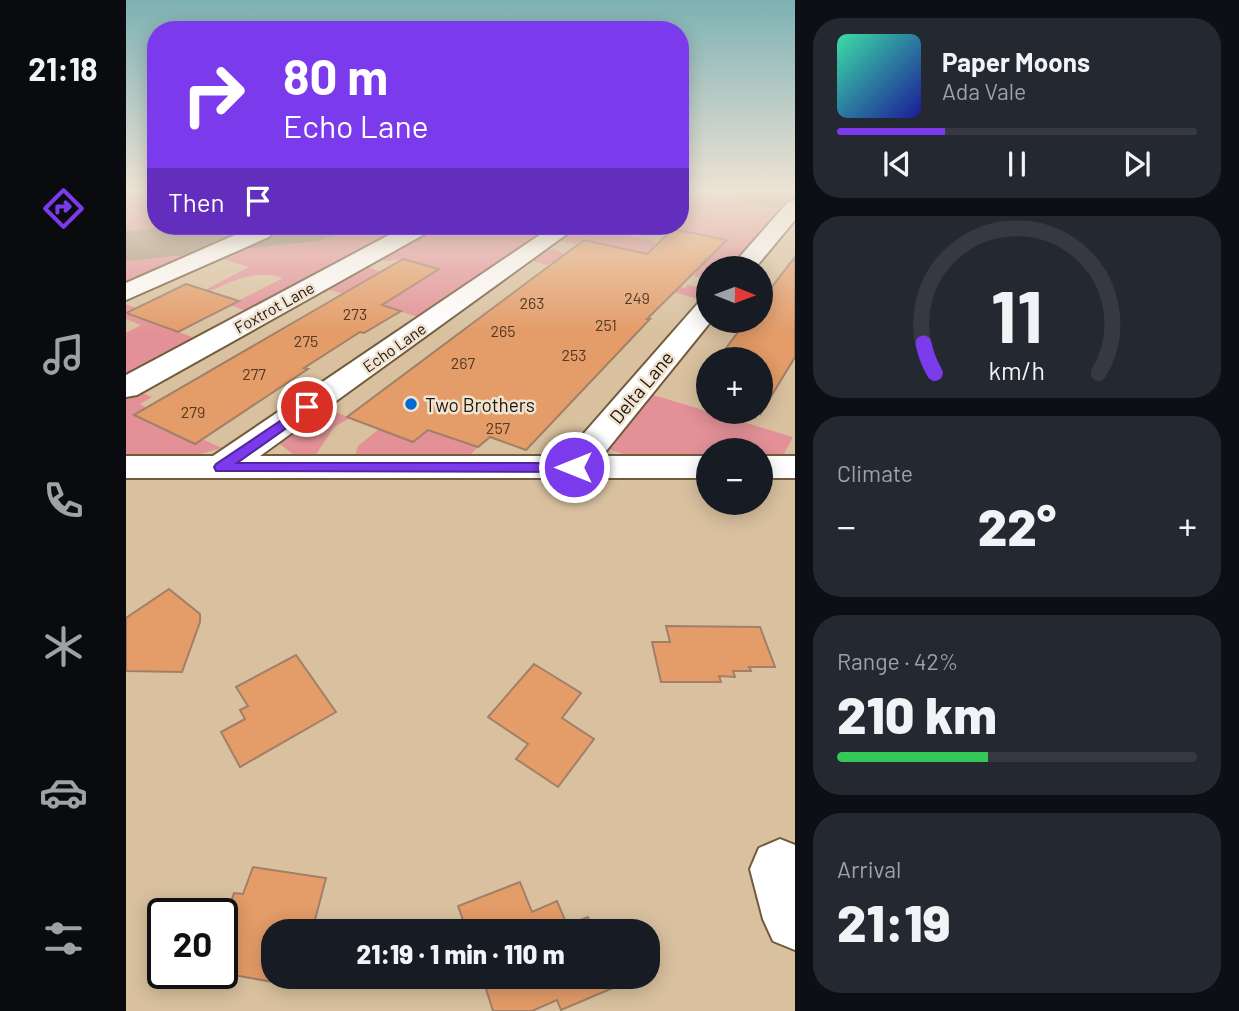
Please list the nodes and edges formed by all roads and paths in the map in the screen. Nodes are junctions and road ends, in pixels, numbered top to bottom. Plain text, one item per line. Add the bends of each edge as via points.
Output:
1 (245, 239) edge
2 (398, 239) edge
3 (548, 239) edge
4 (766, 239) edge
5 (752, 256) edge
6 (126, 292) edge
7 (696, 322) edge
8 (126, 388) edge
9 (126, 467) edge
10 (221, 467) junction
11 (574, 467) junction
12 (696, 467) edge

1 - 6 lane
2 - 8 lane, Foxtrot Lane
3 - 10 lane, Echo Lane
4 - 5 lane
7 - 11 lane, Delta Lane
9 - 10 lane
10 - 11 lane
11 - 12 lane

